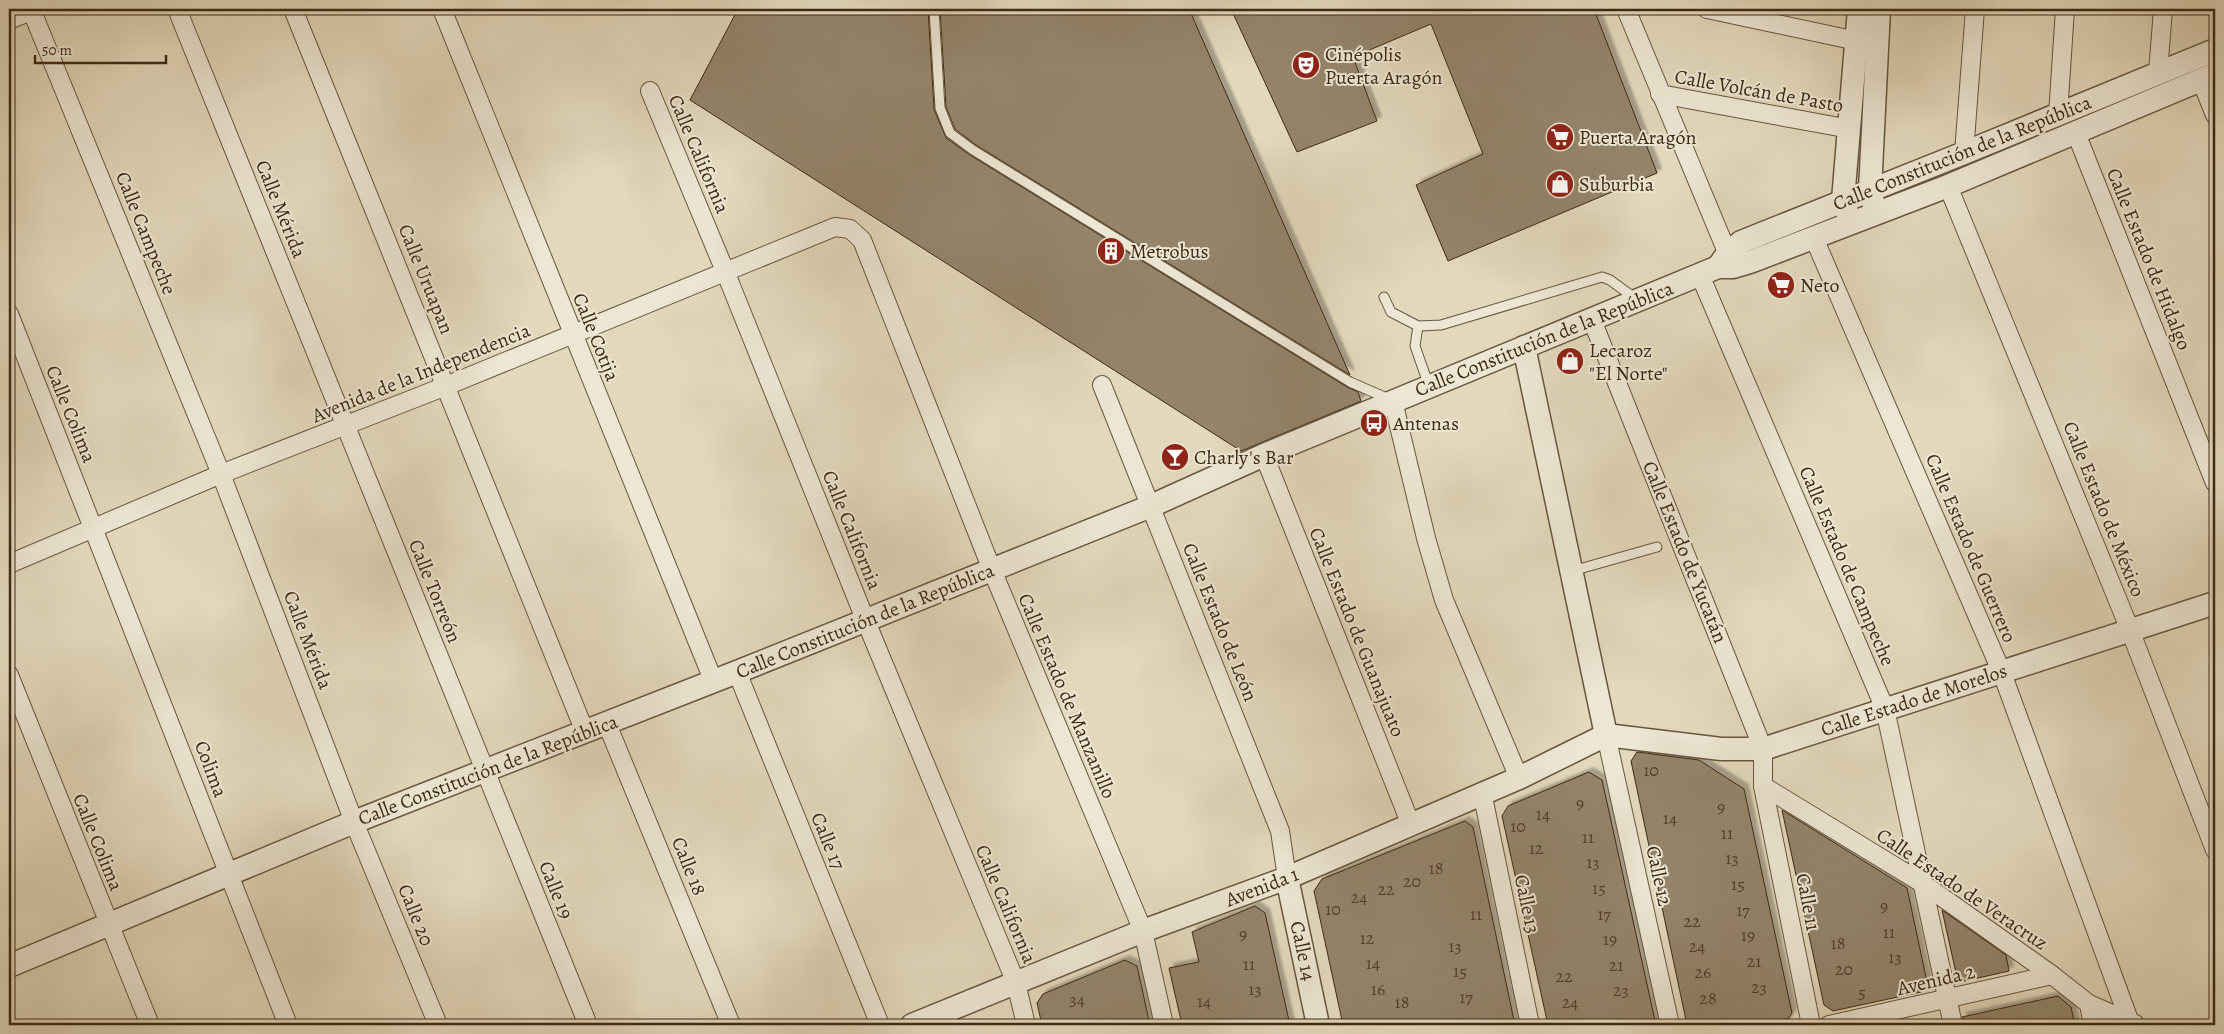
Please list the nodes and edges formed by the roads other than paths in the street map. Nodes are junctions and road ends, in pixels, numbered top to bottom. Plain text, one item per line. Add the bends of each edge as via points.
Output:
1 (32, 9) edge
2 (177, 9) edge
3 (293, 9) edge
4 (442, 9) edge
5 (934, 9) edge
6 (1626, 9) edge
7 (1707, 9) edge
8 (1859, 9) edge
9 (1880, 9) edge
10 (1975, 9) edge
11 (2065, 9) edge
12 (2163, 9) edge
13 (9, 20) edge
14 (1858, 42) junction
15 (2215, 50) edge
16 (2158, 73) junction
17 (2208, 77) edge
18 (650, 91) dead end
19 (1660, 94) junction
20 (2058, 115) junction
21 (2215, 115) edge
22 (1850, 129) junction
23 (2076, 133) junction
24 (1964, 154) junction
25 (1948, 186) junction
26 (1870, 190) junction
27 (1843, 200) junction
28 (1877, 212) junction
29 (1850, 223) junction
30 (850, 229) joint
31 (1814, 238) junction
32 (1720, 266) junction
33 (725, 271) junction
34 (1384, 297) dead end
35 (1638, 301) junction
36 (9, 314) edge
37 (1592, 320) junction
38 (1418, 326) junction
39 (572, 335) junction
40 (1524, 347) junction
41 (1102, 385) dead end
42 (446, 386) junction
43 (1429, 386) junction
44 (1393, 401) junction
45 (346, 426) junction
46 (1264, 455) junction
47 (222, 474) junction
48 (2215, 483) edge
49 (1151, 506) junction
50 (94, 529) junction
51 (1657, 546) dead end
52 (9, 564) edge
53 (992, 570) junction
54 (1572, 572) junction
55 (2215, 603) edge
56 (865, 619) junction
57 (2130, 630) junction
58 (738, 672) junction
59 (2002, 673) junction
60 (9, 675) edge
61 (713, 680) junction
62 (1885, 709) junction
63 (607, 724) junction
64 (585, 732) junction
65 (1606, 735) junction
66 (1763, 749) junction
67 (485, 771) junction
68 (1519, 778) junction
69 (1763, 786) junction
70 (1482, 792) junction
71 (354, 822) junction
72 (1411, 825) junction
73 (2215, 850) edge
74 (230, 875) junction
75 (1287, 878) junction
76 (1922, 883) junction
77 (109, 925) junction
78 (1143, 931) junction
79 (9, 966) edge
80 (2052, 975) junction
81 (1016, 983) junction
82 (1948, 999) junction
83 (2089, 1004) junction
84 (2133, 1023) edge
85 (150, 1025) edge
86 (288, 1025) edge
87 (438, 1025) edge
88 (588, 1025) edge
89 (731, 1025) edge
90 (880, 1025) edge
91 (912, 1025) edge
92 (1026, 1025) edge
93 (1164, 1025) edge
94 (1318, 1025) edge
95 (1530, 1025) edge
96 (1670, 1025) edge
97 (1811, 1025) edge
98 (1830, 1025) edge
99 (1953, 1025) edge
100 (2093, 1025) edge

1 - 13 street
1 - 47 street, Calle Campeche
2 - 45 street, Calle Mérida
3 - 42 street, Calle Uruapan
4 - 39 street, Calle Cotija
5 - 44 lane via 940,108 950,133 1350,382
6 - 19 street, Calle Estado de Campeche
7 - 14 street
8 - 14 street
9 - 26 street
10 - 24 street
11 - 20 street
12 - 16 street
14 - 22 street
15 - 16 street, Calle Constitución de la República
16 - 20 street, Calle Constitución de la República
17 - 21 street
17 - 23 street, Calle Constitución de la República
18 - 33 street, Calle California
19 - 22 street, Calle Volcán de Pasto
19 - 32 street, Calle Estado de Campeche
20 - 24 street, Calle Constitución de la República
22 - 27 street
23 - 25 street, Calle Constitución de la República
23 - 48 street, Calle Estado de Hidalgo
24 - 26 street, Calle Constitución de la República
25 - 28 street, Calle Constitución de la República
25 - 57 street, Calle Estado de México
26 - 27 street, Calle Constitución de la República
26 - 28 street
27 - 29 street
27 - 32 street, Calle Constitución de la República via 1740,242
28 - 29 street, Calle Constitución de la República
29 - 31 street, Calle Constitución de la República
30 - 33 street, Avenida de la Independencia via 835,227
30 - 53 street, Calle Estado de Manzanillo via 862,240
31 - 32 street, Calle Constitución de la República
31 - 59 street, Calle Estado de Guerrero
32 - 35 street, Calle Constitución de la República
32 - 62 street, Calle Estado de Campeche
33 - 39 street, Avenida de la Independencia
33 - 56 street, Calle California
34 - 38 lane via 1391,312
35 - 37 street, Calle Constitución de la República
35 - 38 lane via 1602,277 1441,325
36 - 50 street, Calle Colima
37 - 40 street, Calle Constitución de la República
37 - 66 street, Calle Estado de Yucatán
38 - 43 lane via 1415,346
39 - 42 street, Avenida de la Independencia
39 - 61 street, Calle Cotija
40 - 43 street, Calle Constitución de la República
40 - 54 street
41 - 49 street, Calle Estado de León
42 - 45 street, Avenida de la Independencia
42 - 64 street, Calle Uruapan
43 - 44 street, Calle Constitución de la República
44 - 46 street, Calle Constitución de la República
44 - 68 street via 1444,600
45 - 47 street, Avenida de la Independencia
45 - 67 street, Calle Torreón
46 - 49 street, Calle Constitución de la República
46 - 72 street, Calle Estado de Guanajuato
47 - 50 street, Avenida de la Independencia
47 - 71 street, Calle Mérida
49 - 53 street, Calle Constitución de la República
49 - 75 street, Calle Estado de León via 1280,831
50 - 52 street, Avenida de la Independencia
50 - 74 street, Colima
51 - 54 lane
53 - 56 street, Calle Constitución de la República
53 - 78 street, Calle Estado de Manzanillo
54 - 65 street
55 - 57 street, Calle Estado de Morelos
56 - 58 street, Calle Constitución de la República
56 - 81 street, Calle California
57 - 59 street, Calle Estado de Morelos
57 - 73 street, Calle Estado de México
58 - 61 street, Calle Constitución de la República
58 - 90 street, Calle 17
59 - 62 street, Calle Estado de Morelos
59 - 84 street, Calle Estado de Guerrero
60 - 77 street, Calle Colima
61 - 63 street, Calle Constitución de la República
62 - 66 street, Calle Estado de Morelos
62 - 76 street, Calle Estado de Campeche
63 - 64 street, Calle Constitución de la República
63 - 89 street, Calle 18
64 - 67 street, Calle Constitución de la República
65 - 66 street, Calle Estado de Morelos via 1721,749
65 - 68 street, Avenida 1
65 - 96 street, Calle 12
66 - 69 street, Calle Estado de Yucatán
67 - 71 street, Calle Constitución de la República
67 - 88 street, Calle 19
68 - 70 street, Avenida 1
69 - 76 street, Calle Estado de Veracruz
69 - 97 street, Calle 11
70 - 72 street, Avenida 1
70 - 95 street, Calle 13
71 - 74 street, Calle Constitución de la República
71 - 87 street, Calle 20
72 - 75 street, Avenida 1
74 - 77 street, Calle Constitución de la República
74 - 86 street, Colima
75 - 78 street, Avenida 1
75 - 94 street, Calle 14
76 - 80 street, Calle Estado de Veracruz
76 - 82 street, Calle Estado de Campeche
77 - 79 street, Calle Constitución de la República
77 - 85 street, Calle Colima
78 - 81 street, Avenida 1
78 - 93 street, Calle Estado de Manzanillo
80 - 82 street, Avenida 2
80 - 83 street, Calle Estado de Veracruz
81 - 91 street, Avenida 1
81 - 92 street, Calle California
82 - 98 street, Avenida 2
82 - 99 street, Calle Estado de Campeche
83 - 84 street, Calle Estado de Veracruz
83 - 100 street

